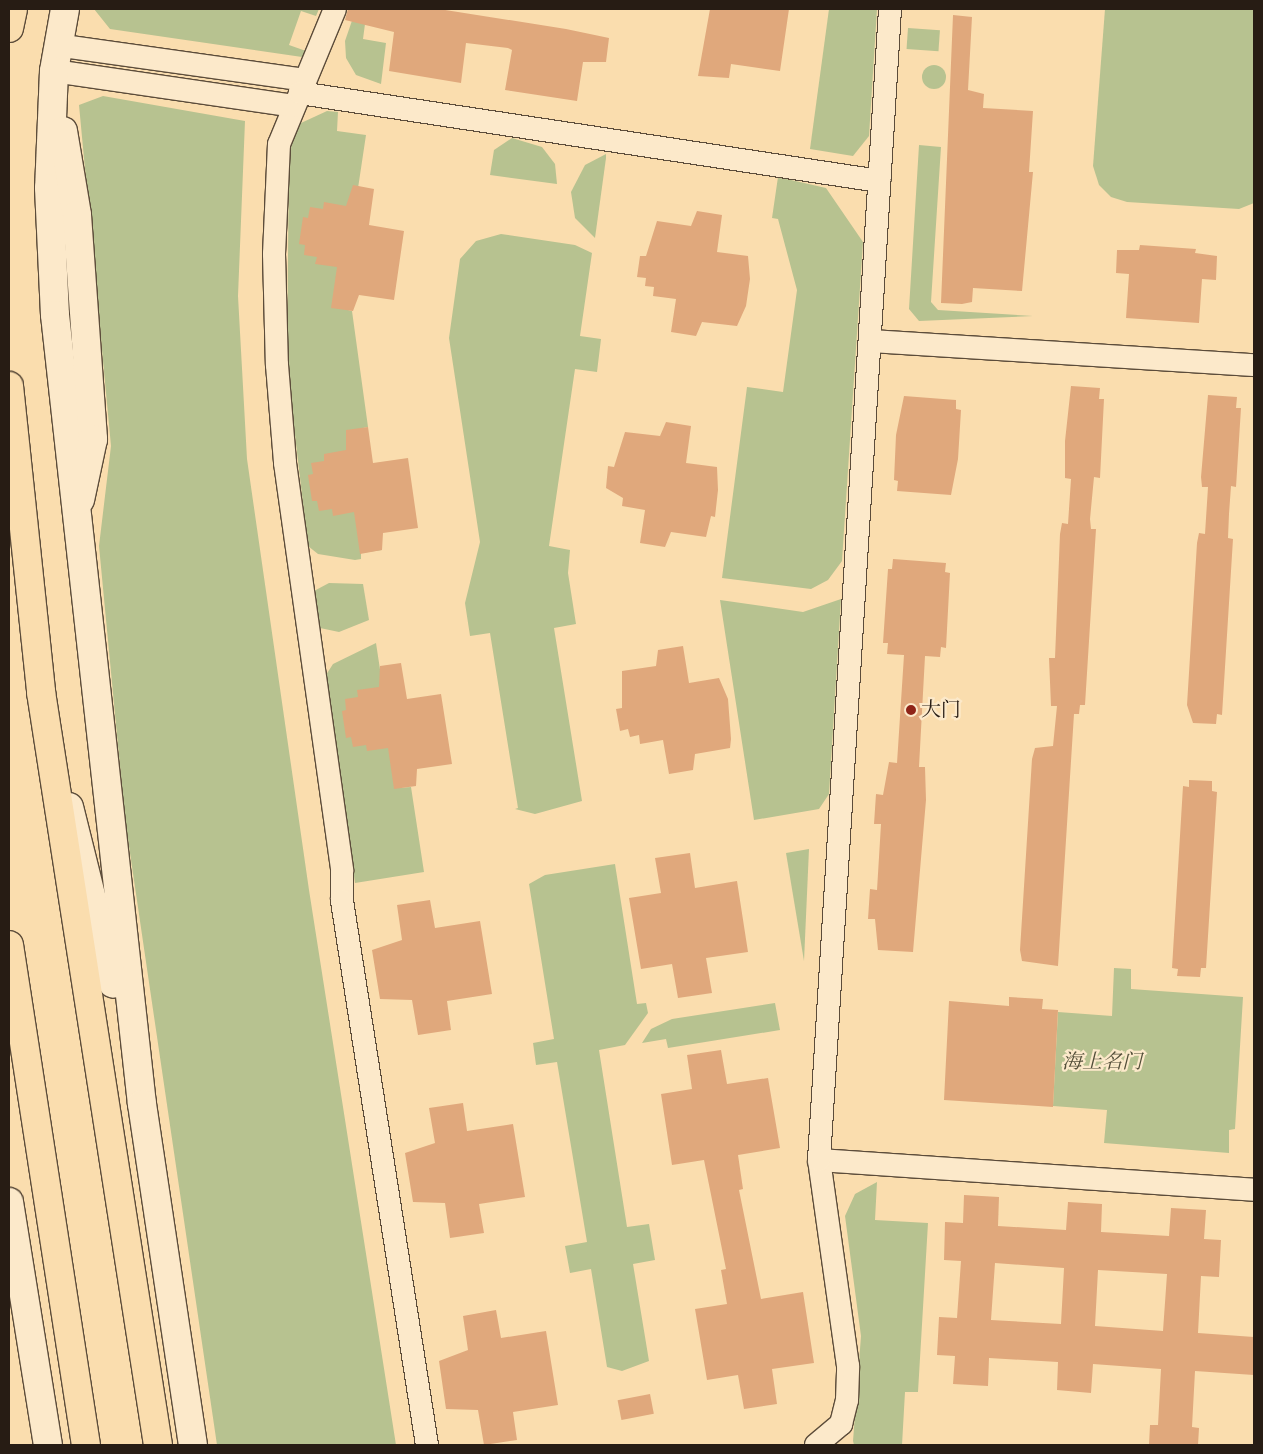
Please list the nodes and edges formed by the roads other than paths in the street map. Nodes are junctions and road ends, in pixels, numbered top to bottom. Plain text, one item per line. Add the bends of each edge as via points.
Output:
1 (13, 9) edge
2 (65, 9) edge
3 (334, 9) edge
4 (890, 9) edge
5 (9, 28) edge
6 (55, 58) junction
7 (299, 93) junction
8 (879, 181) junction
9 (870, 340) junction
10 (1254, 365) edge
11 (9, 386) edge
12 (41, 692) junction
13 (9, 945) edge
14 (9, 998) edge
15 (26, 1061) junction
16 (142, 1104) junction
17 (819, 1160) junction
18 (1254, 1190) edge
19 (9, 1202) edge
20 (169, 1279) junction
21 (48, 1445) edge
22 (86, 1445) edge
23 (158, 1445) edge
24 (179, 1445) edge
25 (192, 1445) edge
26 (427, 1445) edge
27 (816, 1445) edge

1 - 5 highway
2 - 6 street
3 - 7 street
4 - 8 street
6 - 7 street
6 - 16 street via 49,188 53,286 75,523
7 - 8 street
7 - 26 street via 279,144 274,254 283,446 342,871 342,901
8 - 9 street
9 - 10 street
9 - 17 street
11 - 12 highway
12 - 16 street
12 - 23 highway
13 - 15 highway
14 - 15 street
15 - 22 highway
16 - 20 street
17 - 18 street
17 - 27 street via 848,1371 841,1424
19 - 21 street
20 - 24 street
20 - 25 street

